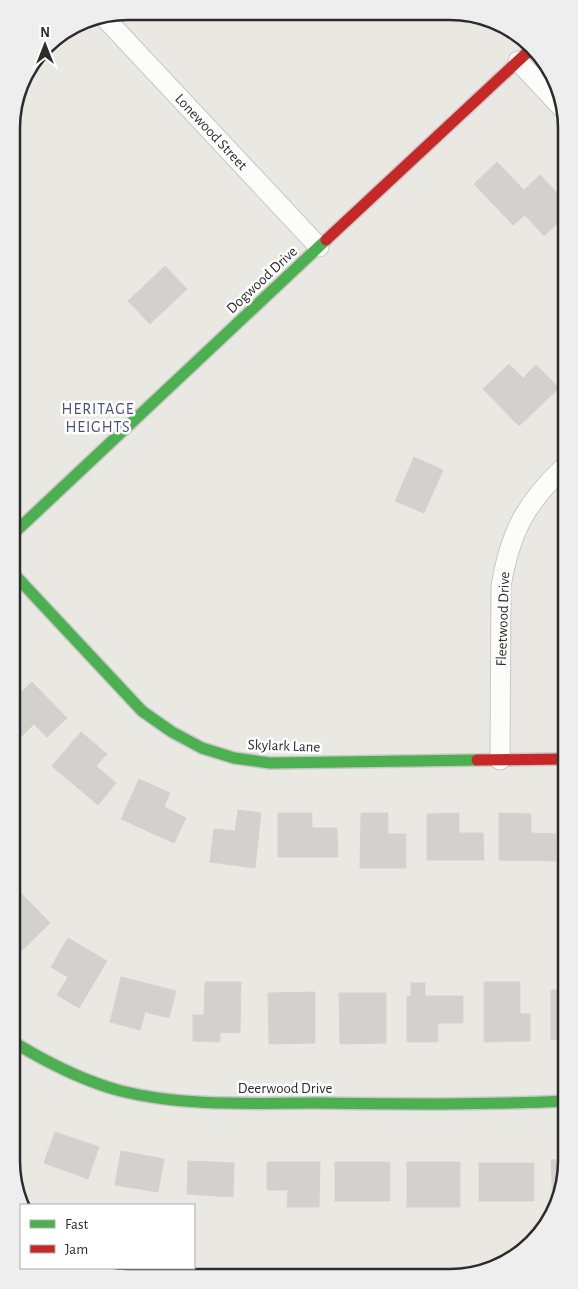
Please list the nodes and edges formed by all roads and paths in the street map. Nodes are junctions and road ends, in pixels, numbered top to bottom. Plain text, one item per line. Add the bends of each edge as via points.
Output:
1 (108, 22) edge
2 (527, 53) edge
3 (518, 61) junction
4 (554, 99) edge
5 (319, 247) junction
6 (558, 473) edge
7 (20, 527) edge
8 (20, 580) edge
9 (500, 760) junction
10 (558, 760) edge
11 (20, 1046) edge
12 (558, 1101) edge

1 - 5 street, Lonewood Street
2 - 3 street, Dogwood Drive
3 - 4 street
3 - 5 street, Dogwood Drive
5 - 7 street, Dogwood Drive
6 - 9 street, Fleetwood Drive via 529,505 515,530 506,558 501,586
8 - 9 street, Skylark Lane via 142,710 164,728 222,755 270,763
9 - 10 street, Skylark Lane
11 - 12 street, Deerwood Drive via 82,1078 121,1091 163,1099 212,1103

